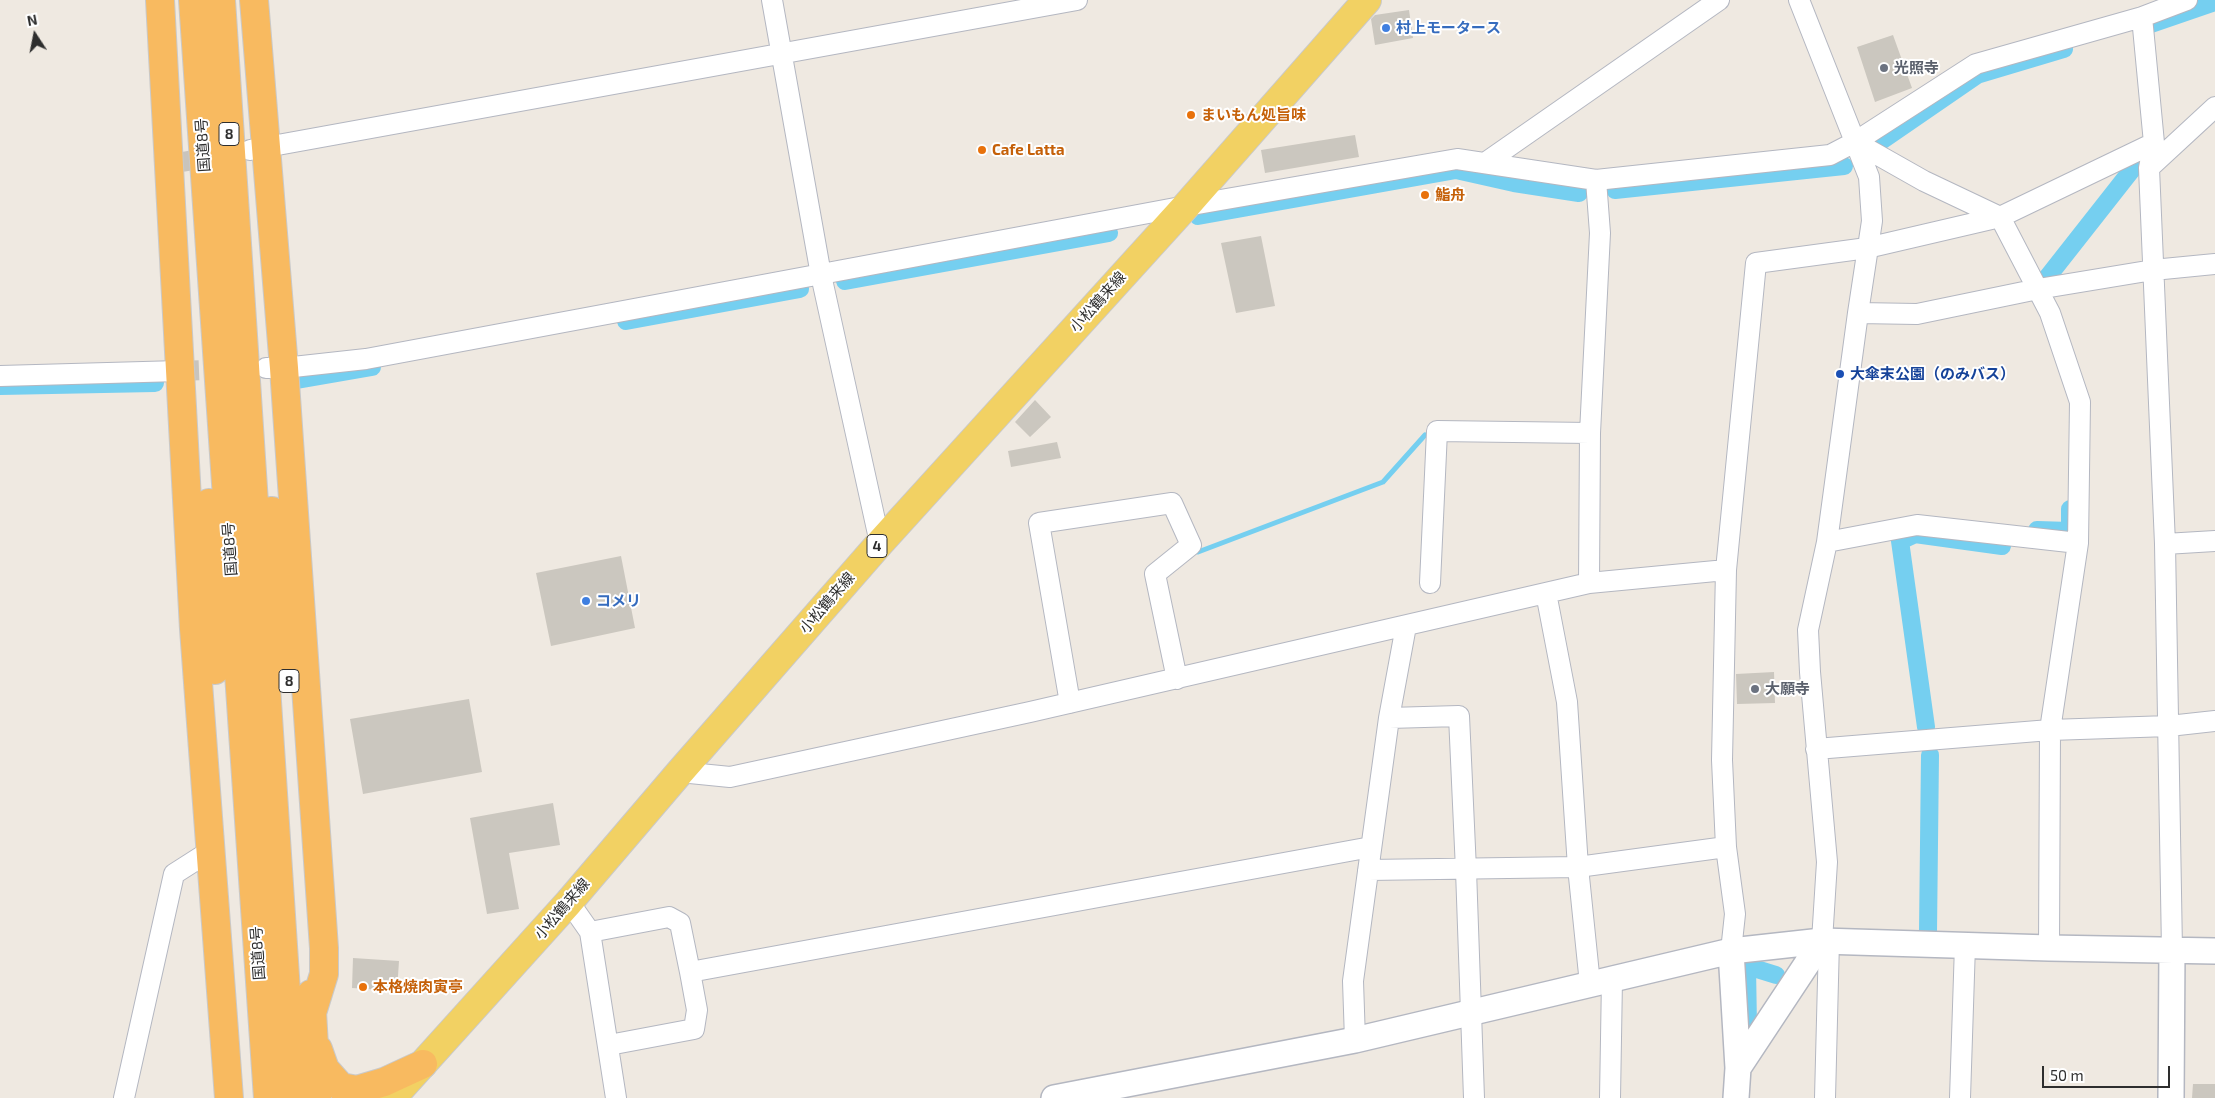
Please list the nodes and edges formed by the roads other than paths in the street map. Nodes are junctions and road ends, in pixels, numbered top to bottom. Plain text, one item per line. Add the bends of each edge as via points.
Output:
1 (221, 0) edge
2 (254, 0) edge
3 (772, 0) edge
4 (1077, 0) edge
5 (1367, 0) edge
6 (1719, 0) edge
7 (1799, 0) edge
8 (2187, 0) edge
9 (193, 2) edge
10 (161, 10) edge
11 (2142, 17) junction
12 (780, 54) junction
13 (2215, 107) edge
14 (1854, 142) junction
15 (2154, 144) junction
16 (258, 149) junction
17 (1485, 163) junction
18 (2148, 168) junction
19 (1596, 180) junction
20 (1186, 206) junction
21 (2000, 217) junction
22 (1867, 248) junction
23 (2215, 264) edge
24 (224, 267) junction
25 (2153, 270) junction
26 (821, 275) junction
27 (2038, 289) junction
28 (1858, 313) junction
29 (275, 368) junction
30 (179, 371) junction
31 (0, 376) edge
32 (1590, 434) junction
33 (2215, 541) edge
34 (1827, 542) junction
35 (880, 543) junction
36 (2078, 543) junction
37 (2165, 544) junction
38 (1726, 570) junction
39 (1430, 583) dead end
40 (1589, 583) junction
41 (1546, 593) junction
42 (1406, 626) junction
43 (1177, 678) junction
44 (1070, 703) junction
45 (1389, 718) junction
46 (2215, 721) edge
47 (2169, 726) junction
48 (2050, 730) junction
49 (1816, 749) junction
50 (680, 772) junction
51 (1371, 847) junction
52 (1726, 847) junction
53 (210, 851) junction
54 (1578, 867) junction
55 (1368, 870) junction
56 (1466, 870) junction
57 (570, 902) junction
58 (590, 932) junction
59 (1826, 941) junction
60 (1965, 945) junction
61 (2049, 948) junction
62 (2172, 950) junction
63 (1731, 951) junction
64 (2215, 951) edge
65 (690, 972) junction
66 (1601, 982) junction
67 (273, 993) junction
68 (1470, 1014) junction
69 (313, 1023) junction
70 (1354, 1040) junction
71 (609, 1045) junction
72 (423, 1064) junction
73 (1738, 1068) junction
74 (1101, 1094) edge
75 (124, 1098) edge
76 (229, 1098) edge
77 (246, 1098) edge
78 (268, 1098) edge
79 (293, 1098) edge
80 (317, 1098) edge
81 (392, 1098) edge
82 (616, 1098) edge
83 (1054, 1098) edge
84 (1474, 1098) edge
85 (1610, 1098) edge
86 (1736, 1098) edge
87 (1824, 1098) edge
88 (1960, 1098) edge
89 (2171, 1098) edge

1 - 24 highway, 国道8号 / 8
2 - 16 highway
3 - 12 street
4 - 12 street
5 - 20 main road, 小松鶴来線 / 4
6 - 17 street
7 - 14 street
8 - 11 street
9 - 24 highway, 国道8号 / 8
10 - 30 highway via 176,163
11 - 14 street via 1976,64
11 - 15 street
12 - 16 street
12 - 26 street
13 - 18 street
14 - 19 street via 1830,155
14 - 21 street
14 - 22 street via 1869,177 1872,221
15 - 18 street
15 - 21 street
16 - 29 highway
17 - 19 street
17 - 20 street via 1457,159
18 - 25 street
19 - 32 street via 1600,234
20 - 26 street
20 - 35 main road, 小松鶴来線 / 4
21 - 22 street
21 - 27 street
22 - 28 street
22 - 38 street via 1756,262
23 - 25 street
24 - 67 highway, 国道8号 / 8
24 - 69 highway, 8 via 256,353 290,686
24 - 77 highway, 8 via 203,330 217,751
25 - 27 street
25 - 37 street
26 - 29 street via 366,359
26 - 35 street
27 - 28 street via 1917,314
27 - 36 street via 2050,313 2080,402
28 - 34 street
29 - 69 highway via 324,948 324,974
30 - 31 street
30 - 53 highway via 199,629
32 - 39 street via 1437,431
32 - 40 street
33 - 37 street
34 - 36 street via 1918,525
34 - 49 street via 1808,630
35 - 50 main road, 小松鶴来線 / 4
36 - 48 street
37 - 47 street
38 - 40 street
38 - 52 street via 1722,760
40 - 41 street
41 - 42 street
41 - 54 street via 1567,702
42 - 43 street
42 - 45 street
43 - 44 street
43 - 44 street via 1155,574 1191,545 1172,503 1039,523
44 - 50 street via 730,777
45 - 51 street
45 - 56 street via 1459,716
46 - 47 street
47 - 48 street
47 - 62 street
48 - 49 street
48 - 61 street
49 - 59 street via 1827,862
50 - 57 main road, 小松鶴来線 / 4
51 - 55 street
51 - 65 street
52 - 54 street
52 - 63 street via 1735,914
53 - 75 street via 174,874
53 - 76 highway
54 - 56 street
54 - 66 street
55 - 56 street
55 - 70 street via 1353,982
56 - 68 street
57 - 58 street
57 - 72 main road, 小松鶴来線 / 4
58 - 65 street via 669,917 680,923
58 - 71 street
59 - 60 street
59 - 63 street
59 - 73 street
59 - 87 street
60 - 61 street
60 - 88 street
61 - 62 street
62 - 64 street
62 - 89 street
63 - 66 street
63 - 73 street
65 - 71 street via 697,1010 694,1029
66 - 68 street
66 - 85 street
67 - 78 highway, 国道8号 / 8
67 - 79 highway, 国道8号 / 8
68 - 70 street
68 - 84 street
69 - 72 highway via 325,1069 341,1087 357,1090
69 - 80 highway, 8
70 - 74 street
71 - 82 street
72 - 81 main road, 小松鶴来線 / 4
73 - 86 street
74 - 83 street

